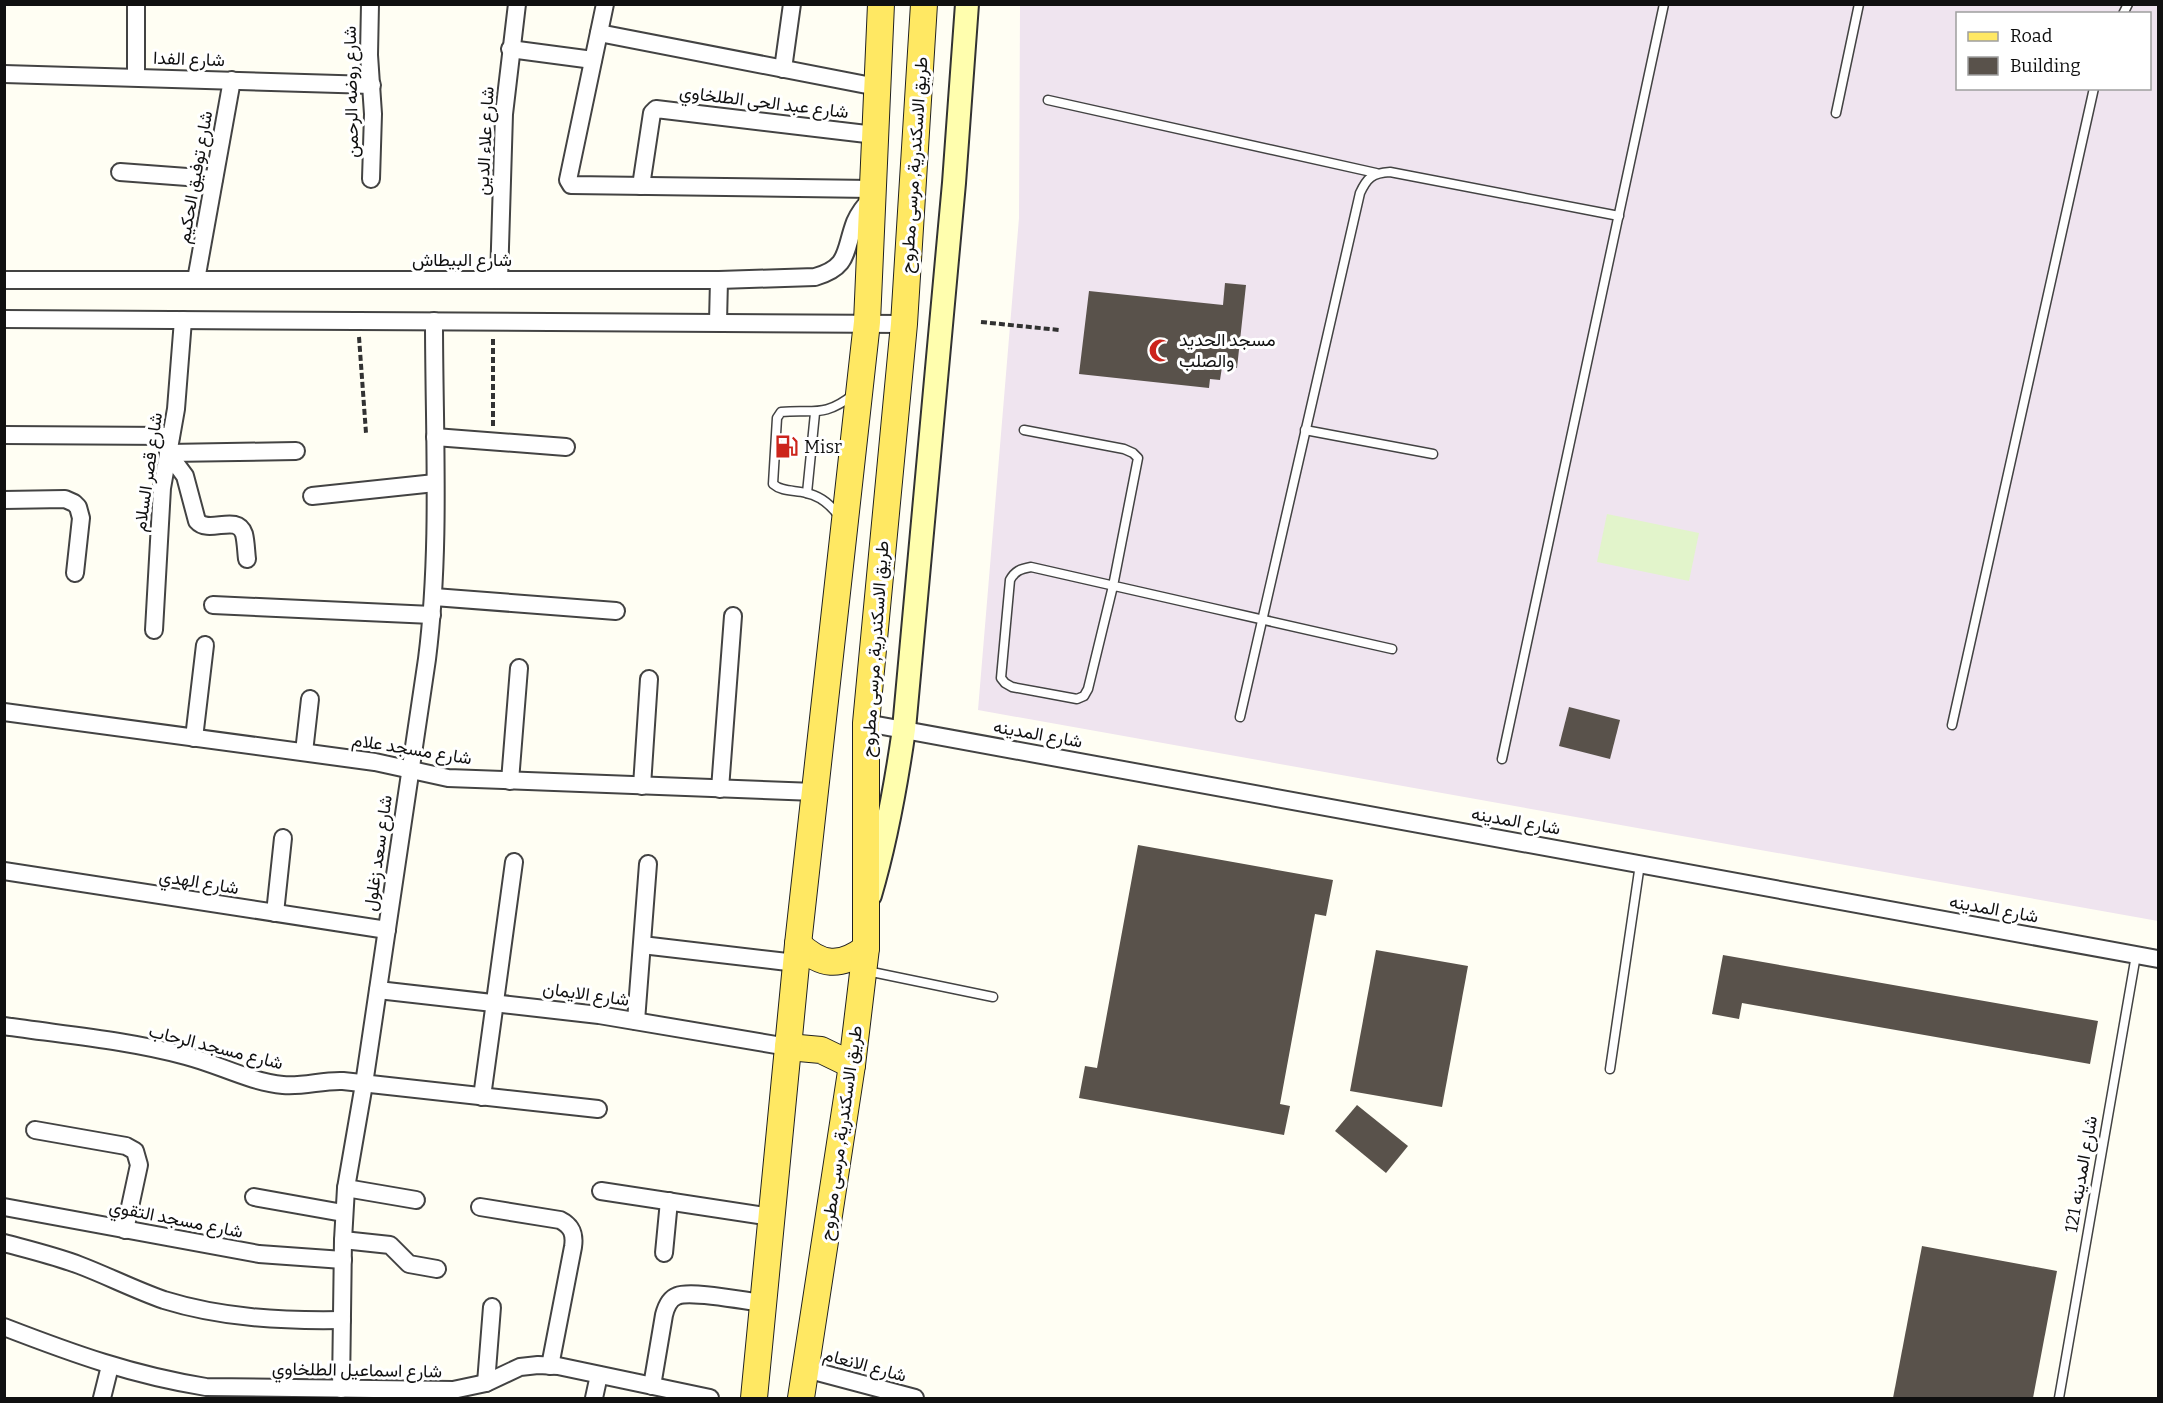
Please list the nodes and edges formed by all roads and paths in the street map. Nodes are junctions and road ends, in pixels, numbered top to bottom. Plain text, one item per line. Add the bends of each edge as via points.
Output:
1 (136, 4) edge
2 (370, 4) edge
3 (517, 4) edge
4 (605, 4) edge
5 (792, 4) edge
6 (881, 4) edge
7 (924, 4) edge
8 (967, 4) edge
9 (1664, 4) edge
10 (1859, 4) edge
11 (599, 33) junction
12 (510, 49) junction
13 (593, 60) junction
14 (783, 69) junction
15 (4, 74) edge
16 (136, 77) junction
17 (232, 80) junction
18 (372, 85) junction
19 (877, 87) junction
20 (2094, 90) edge
21 (1048, 100) dead end
22 (1836, 112) dead end
23 (875, 135) junction
24 (120, 172) dead end
25 (1376, 173) junction
26 (214, 179) junction
27 (371, 179) dead end
28 (641, 186) junction
29 (872, 193) junction
30 (1618, 216) junction
31 (4, 280) edge
32 (196, 280) junction
33 (499, 280) junction
34 (718, 280) junction
35 (4, 320) edge
36 (183, 320) junction
37 (358, 321) junction
38 (434, 321) junction
39 (493, 322) junction
40 (718, 322) junction
41 (867, 322) junction
42 (981, 322) dead end
43 (904, 324) junction
44 (1059, 330) dead end
45 (859, 390) junction
46 (815, 413) junction
47 (1024, 430) dead end
48 (1305, 430) junction
49 (366, 433) dead end
50 (4, 435) edge
51 (435, 437) junction
52 (493, 441) junction
53 (170, 445) junction
54 (566, 447) dead end
55 (296, 451) dead end
56 (1434, 454) dead end
57 (435, 483) junction
58 (807, 493) junction
59 (312, 496) dead end
60 (4, 500) edge
61 (845, 525) junction
62 (247, 559) dead end
63 (75, 573) dead end
64 (1113, 586) junction
65 (434, 597) junction
66 (213, 605) dead end
67 (616, 611) dead end
68 (432, 615) junction
69 (733, 616) dead end
70 (1262, 620) junction
71 (154, 630) dead end
72 (205, 645) dead end
73 (1392, 649) dead end
74 (519, 668) dead end
75 (649, 679) dead end
76 (310, 699) dead end
77 (4, 712) edge
78 (1240, 717) dead end
79 (866, 723) junction
80 (1952, 725) dead end
81 (904, 729) junction
82 (194, 738) junction
83 (304, 752) junction
84 (1502, 759) dead end
85 (410, 769) junction
86 (510, 781) junction
87 (642, 786) junction
88 (720, 789) junction
89 (815, 792) junction
90 (283, 838) dead end
91 (514, 862) dead end
92 (648, 864) dead end
93 (1640, 864) junction
94 (4, 871) edge
95 (867, 908) junction
96 (275, 913) junction
97 (387, 930) junction
98 (642, 945) junction
99 (797, 953) junction
100 (2136, 955) junction
101 (865, 959) junction
102 (2158, 959) edge
103 (378, 990) junction
104 (993, 997) dead end
105 (495, 1003) junction
106 (636, 1021) junction
107 (4, 1026) edge
108 (788, 1047) junction
109 (852, 1065) junction
110 (1610, 1070) dead end
111 (364, 1084) junction
112 (482, 1097) junction
113 (598, 1109) dead end
114 (34, 1130) dead end
115 (346, 1188) junction
116 (602, 1191) dead end
117 (254, 1197) dead end
118 (416, 1200) dead end
119 (669, 1201) junction
120 (4, 1207) edge
121 (480, 1207) dead end
122 (344, 1212) junction
123 (771, 1217) junction
124 (125, 1230) junction
125 (343, 1240) junction
126 (4, 1243) edge
127 (663, 1253) dead end
128 (343, 1260) junction
129 (436, 1269) dead end
130 (763, 1303) junction
131 (492, 1307) dead end
132 (342, 1320) junction
133 (4, 1327) edge
134 (110, 1366) junction
135 (550, 1366) junction
136 (806, 1369) junction
137 (599, 1375) junction
138 (652, 1386) junction
139 (341, 1389) junction
140 (475, 1390) edge
141 (102, 1398) edge
142 (594, 1398) edge
143 (710, 1398) edge
144 (754, 1398) edge
145 (801, 1398) edge
146 (915, 1398) edge
147 (2059, 1398) edge

1 - 16 street
2 - 18 street, شارع روضه الرحمن
3 - 12 street, شارع علاء الدين
4 - 11 street
5 - 14 street
6 - 19 main road, طريق الاسكندرية, مرسى مطروح
7 - 43 main road, طريق الاسكندرية, مرسى مطروح
8 - 81 main road
9 - 30 lane
10 - 22 lane
11 - 13 street
11 - 14 street
12 - 13 street
12 - 33 street, شارع علاء الدين
13 - 28 street via 568,182 572,186
14 - 19 street
15 - 16 street, شارع الفدا
16 - 17 street, شارع الفدا
17 - 18 street, شارع الفدا
17 - 26 street, شارع توفيق الحكيم
18 - 27 street, شارع روضه الرحمن
19 - 23 main road, طريق الاسكندرية, مرسى مطروح
20 - 80 lane
21 - 25 lane
23 - 28 street, شارع عبد الحى الطلخاوي via 656,109 652,113
23 - 29 main road, طريق الاسكندرية, مرسى مطروح
24 - 26 street
25 - 30 lane via 1389,172
25 - 48 lane via 1367,179 1360,193
26 - 32 street, شارع توفيق الحكيم
28 - 29 street
29 - 34 street, شارع البيطاش via 856,220 849,249 829,273 815,277
29 - 41 main road, طريق الاسكندرية, مرسى مطروح
30 - 84 lane
31 - 32 street, شارع البيطاش
32 - 33 street, شارع البيطاش
33 - 34 street, شارع البيطاش
34 - 40 street
35 - 36 street
36 - 37 street
36 - 53 street, شارع قصر السلام
37 - 38 street
37 - 49 path
38 - 39 street
38 - 51 street, شارع سعد زغلول
39 - 40 street
39 - 52 path
40 - 41 street
41 - 43 street
41 - 45 main road, طريق الاسكندرية, مرسى مطروح
42 - 44 path
43 - 79 main road, طريق الاسكندرية, مرسى مطروح
45 - 46 lane via 831,409
45 - 61 main road, طريق الاسكندرية, مرسى مطروح
46 - 58 lane
46 - 58 lane via 781,412 777,418 773,484
47 - 64 lane via 1124,449 1138,458
48 - 56 lane
48 - 70 lane
50 - 53 street
51 - 52 street
51 - 57 street, شارع سعد زغلول
52 - 54 street
53 - 55 street
53 - 62 street via 185,476 197,521 208,527 239,527 244,534
53 - 71 street, شارع قصر السلام via 159,515
57 - 59 street
57 - 65 street, شارع سعد زغلول
58 - 61 lane via 822,499
60 - 63 street via 65,500 78,507 81,518
61 - 89 main road, طريق الاسكندرية, مرسى مطروح
64 - 64 lane via 1031,567 1014,573 1010,580 1001,678 1005,683 1077,699 1084,696
64 - 70 lane
65 - 67 street
65 - 68 street, شارع سعد زغلول
66 - 68 street
68 - 85 street, شارع سعد زغلول
69 - 88 street
70 - 73 lane
70 - 78 lane
72 - 82 street
74 - 86 street
75 - 87 street
76 - 83 street
77 - 82 street, شارع مسجد علام
79 - 81 street, شارع المدينه
79 - 95 main road, طريق الاسكندرية, مرسى مطروح
81 - 93 street, شارع المدينه
81 - 95 main road via 879,867
82 - 83 street, شارع مسجد علام
83 - 85 street, شارع مسجد علام
85 - 86 street, شارع مسجد علام via 448,778
85 - 97 street, شارع سعد زغلول
86 - 87 street, شارع مسجد علام
87 - 88 street, شارع مسجد علام
88 - 89 street, شارع مسجد علام
89 - 99 main road, طريق الاسكندرية, مرسى مطروح
90 - 96 street
91 - 105 street
92 - 98 street
93 - 100 street, شارع المدينه
93 - 110 lane
94 - 96 street, شارع الهدي
95 - 101 main road, طريق الاسكندرية, مرسى مطروح
96 - 97 street, شارع الهدي
97 - 103 street, شارع سعد زغلول
98 - 99 street
98 - 106 street
99 - 101 main road via 823,961
99 - 108 main road, طريق الاسكندرية, مرسى مطروح
100 - 102 street, شارع المدينه
100 - 147 lane, شارع المدينه 121
101 - 104 lane
101 - 109 main road, طريق الاسكندرية, مرسى مطروح
103 - 105 street, شارع الايمان
103 - 111 street, شارع سعد زغلول
105 - 106 street, شارع الايمان
105 - 112 street
106 - 108 street, شارع الايمان
107 - 111 street, شارع مسجد الرحاب via 158,1049 283,1085 330,1080
108 - 109 main road via 821,1050
108 - 123 main road, طريق الاسكندرية, مرسى مطروح
109 - 136 main road, طريق الاسكندرية, مرسى مطروح
111 - 112 street, شارع مسجد الرحاب
111 - 115 street, شارع سعد زغلول
112 - 113 street, شارع مسجد الرحاب
114 - 124 street via 126,1146 135,1151 139,1165
115 - 118 street
115 - 122 street, شارع سعد زغلول
116 - 119 street
117 - 122 street
119 - 123 street
119 - 127 street
120 - 124 street, شارع مسجد التقوي
121 - 135 street via 560,1220 572,1230 573,1247
122 - 125 street, شارع سعد زغلول
123 - 130 main road, طريق الاسكندرية, مرسى مطروح
124 - 128 street, شارع مسجد التقوي via 259,1254
125 - 128 street, شارع سعد زغلول
125 - 129 street via 390,1245 409,1263
126 - 132 street via 60,1258 165,1300 208,1311 252,1318
128 - 132 street, شارع سعد زغلول
130 - 138 street via 686,1294 673,1298 664,1315
130 - 144 main road, طريق الاسكندرية, مرسى مطروح
131 - 140 street
132 - 139 street, شارع سعد زغلول
133 - 134 street, شارع اسماعيل الطلخاوي
134 - 139 street, شارع اسماعيل الطلخاوي via 206,1387
134 - 141 street
135 - 137 street, شارع اسماعيل الطلخاوي
135 - 140 street, شارع اسماعيل الطلخاوي via 519,1367
136 - 145 main road, طريق الاسكندرية, مرسى مطروح
136 - 146 street, شارع الانعام
137 - 138 street, شارع اسماعيل الطلخاوي
137 - 142 street
138 - 143 street, شارع اسماعيل الطلخاوي
139 - 140 street, شارع اسماعيل الطلخاوي

